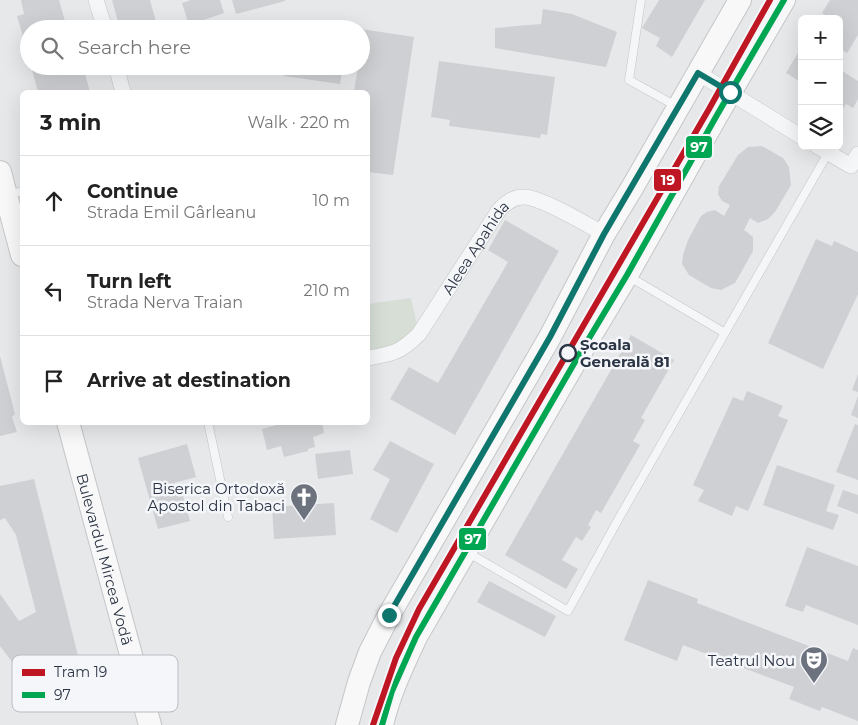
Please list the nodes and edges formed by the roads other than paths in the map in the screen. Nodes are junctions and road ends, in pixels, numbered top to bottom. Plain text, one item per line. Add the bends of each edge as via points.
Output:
1 (96, 0) edge
2 (641, 0) edge
3 (740, 0) edge
4 (784, 0) edge
5 (102, 20) edge
6 (698, 73) junction
7 (118, 75) edge
8 (122, 90) edge
9 (730, 92) junction
10 (678, 107) junction
11 (798, 134) edge
12 (822, 150) edge
13 (858, 154) edge
14 (0, 172) edge
15 (10, 195) edge
16 (604, 234) junction
17 (20, 245) edge
18 (627, 275) junction
19 (725, 333) junction
20 (370, 358) edge
21 (69, 425) edge
22 (209, 425) edge
23 (228, 517) dead end
24 (466, 552) junction
25 (131, 655) edge
26 (146, 712) edge
27 (150, 725) edge
28 (347, 725) edge
29 (382, 725) edge

1 - 5 street
2 - 10 lane via 629,80
3 - 6 main road
4 - 9 main road
6 - 9 street
6 - 10 main road
7 - 8 street
9 - 11 street
9 - 18 main road
10 - 16 main road
12 - 13 street via 851,166
12 - 19 lane
14 - 15 main road
15 - 17 main road
16 - 20 street, Aleea Apahida via 534,198 514,198 499,210 419,334 395,352
16 - 28 main road via 550,337 389,615 370,652
18 - 19 lane
18 - 24 main road
19 - 24 lane via 568,611
21 - 25 main road, Bulevardul Mircea Vodă
22 - 23 lane
24 - 29 main road via 416,637
26 - 27 main road, Bulevardul Mircea Vodă

